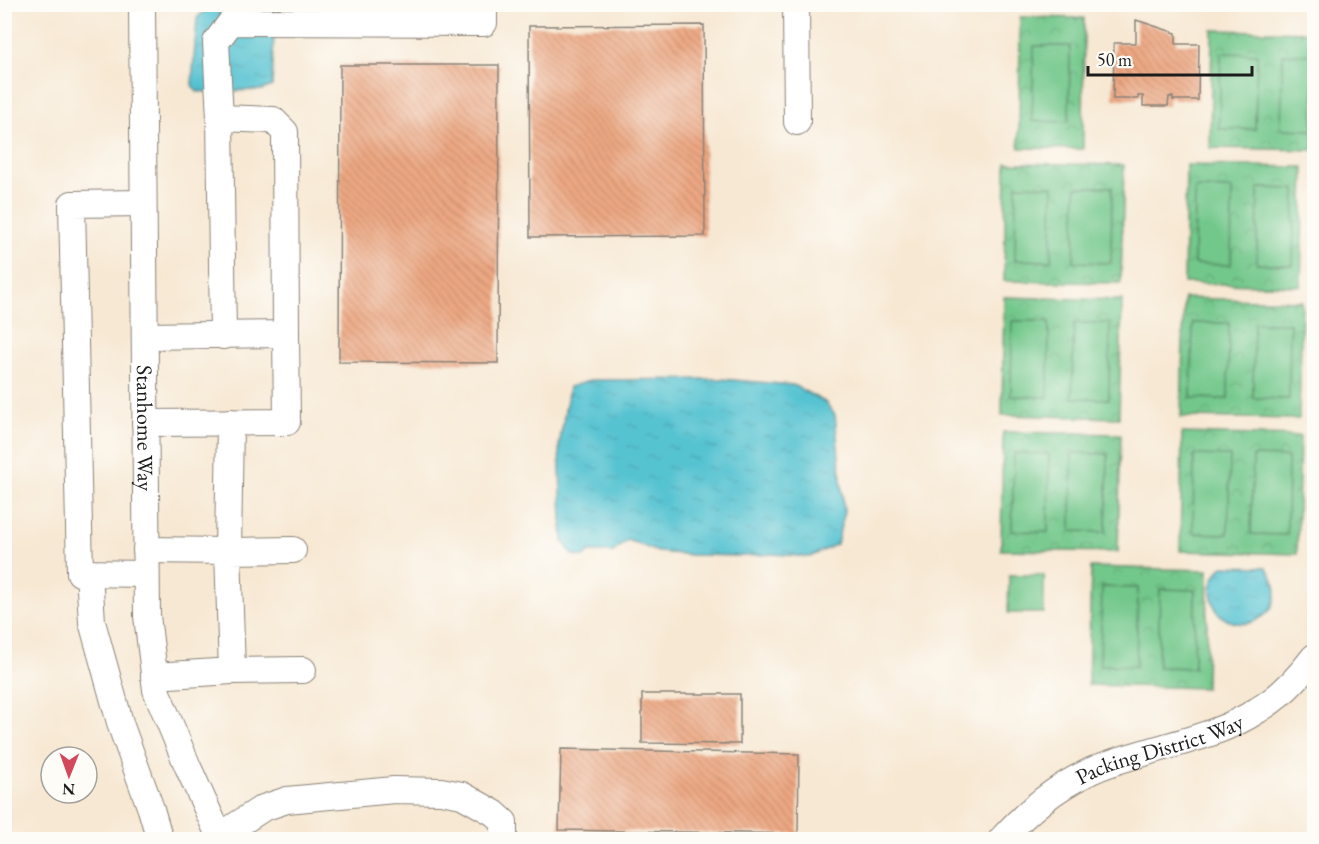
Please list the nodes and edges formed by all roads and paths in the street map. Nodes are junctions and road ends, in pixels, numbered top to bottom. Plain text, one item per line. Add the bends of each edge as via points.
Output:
1 (142, 4) edge
2 (484, 4) edge
3 (796, 4) edge
4 (220, 118) junction
5 (797, 122) dead end
6 (144, 203) junction
7 (286, 334) junction
8 (145, 336) junction
9 (223, 336) junction
10 (230, 422) junction
11 (145, 423) junction
12 (294, 550) dead end
13 (228, 551) junction
14 (146, 562) junction
15 (89, 573) junction
16 (1314, 657) edge
17 (303, 670) dead end
18 (232, 671) junction
19 (154, 676) junction
20 (221, 838) edge
21 (160, 840) edge
22 (504, 840) edge
23 (1001, 840) edge

1 - 6 street, Stanhome Way
2 - 4 street via 484,23 231,22 216,42
3 - 5 street
4 - 7 street via 273,120 285,132
4 - 9 street
6 - 8 street, Stanhome Way
6 - 15 street via 72,204 80,573
7 - 9 street
7 - 10 street via 287,422
8 - 9 street
8 - 11 street, Stanhome Way
10 - 11 street
10 - 13 street
11 - 14 street, Stanhome Way
12 - 13 street
13 - 14 street
13 - 18 street
14 - 15 street
14 - 19 street, Stanhome Way
15 - 21 street via 92,622 121,726
16 - 23 street, Packing District Way via 1298,677 1258,711 1231,725 1086,773 1057,790
17 - 18 street
18 - 19 street
19 - 20 street, Stanhome Way via 156,690
20 - 22 street via 263,808 286,800 394,790 462,795 504,822

